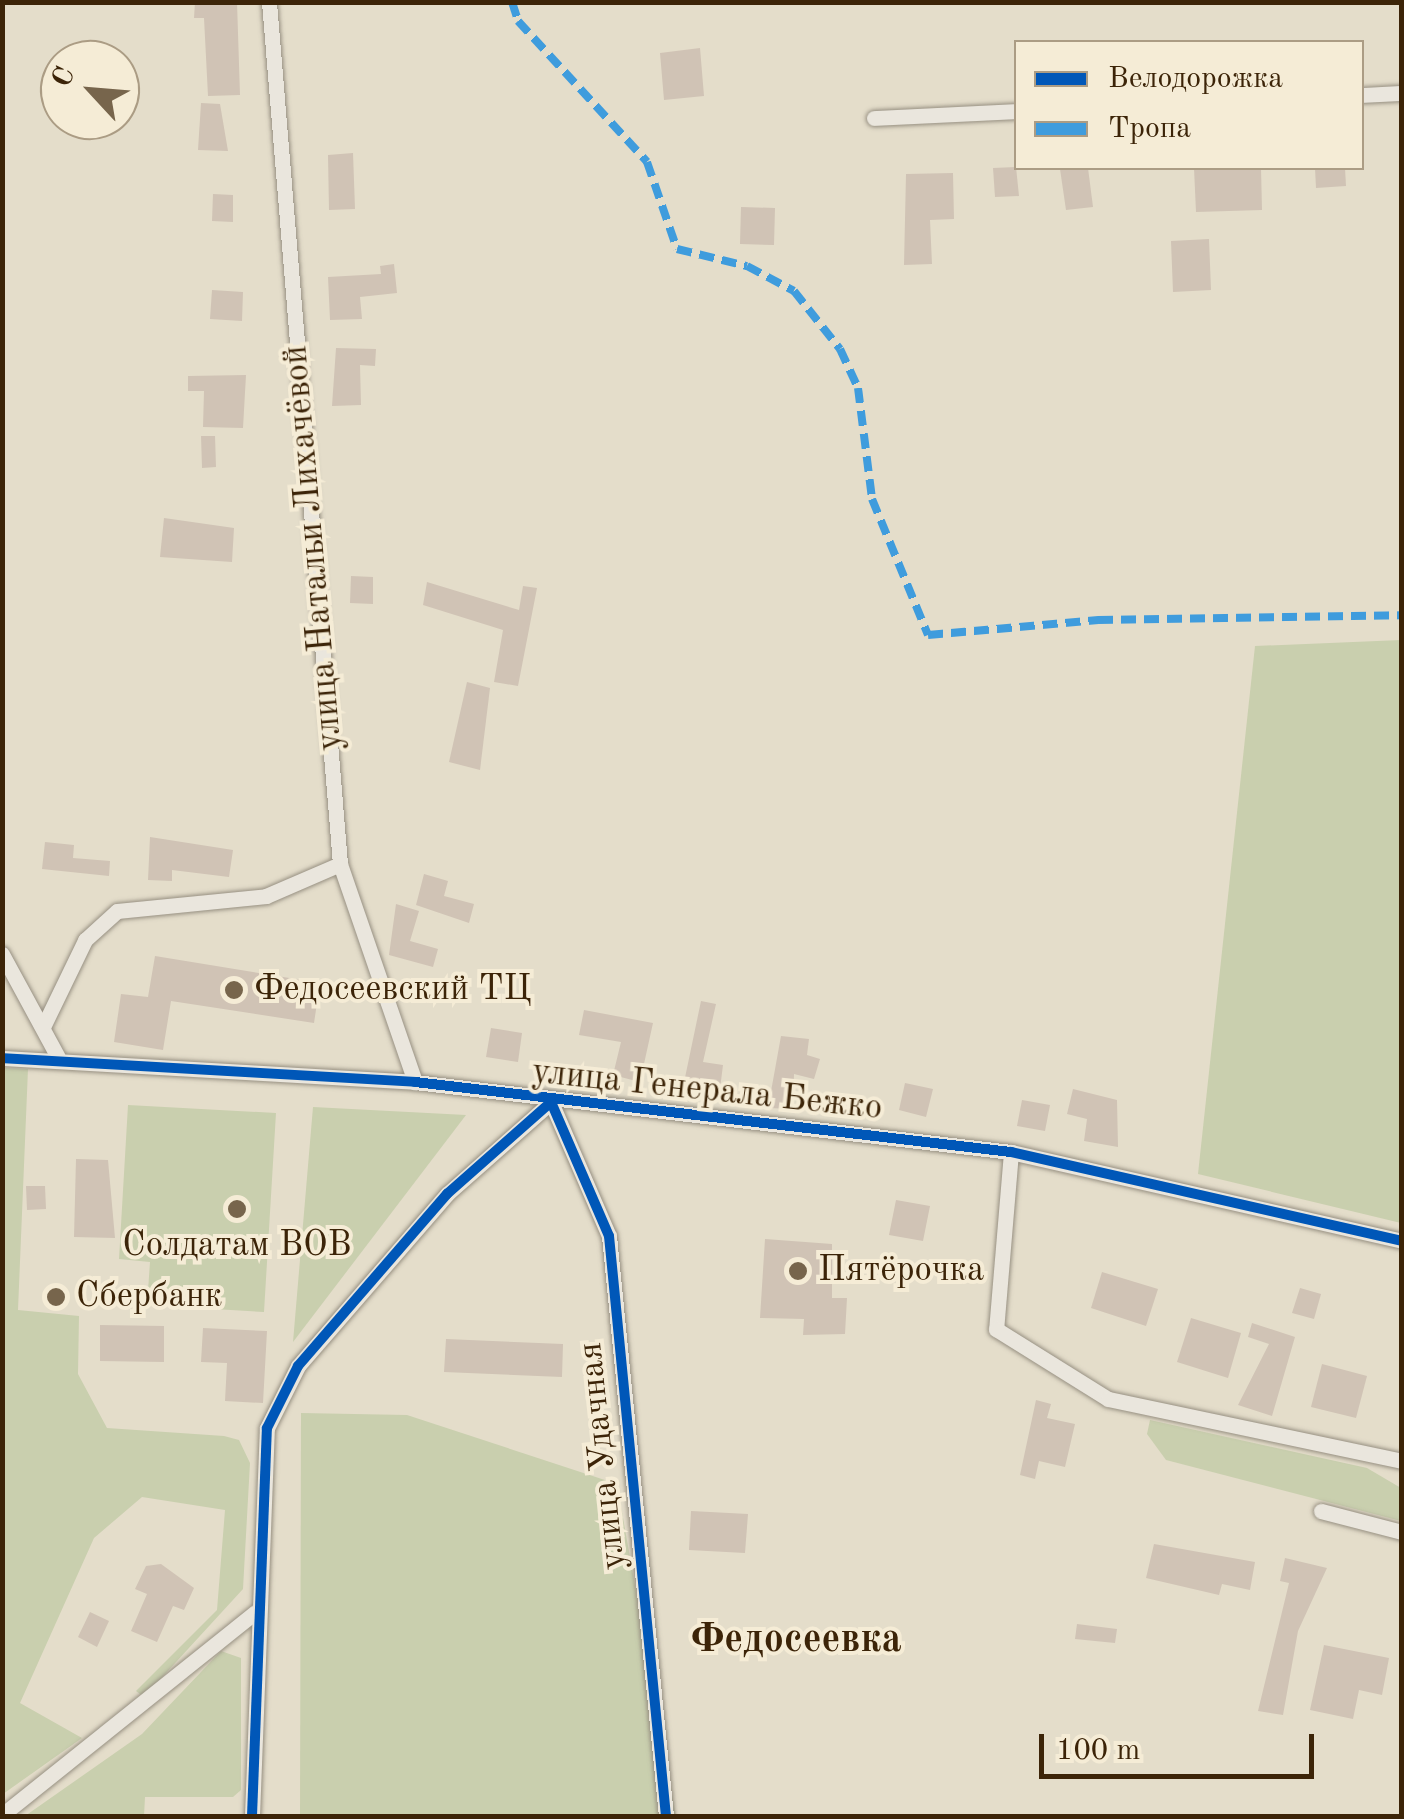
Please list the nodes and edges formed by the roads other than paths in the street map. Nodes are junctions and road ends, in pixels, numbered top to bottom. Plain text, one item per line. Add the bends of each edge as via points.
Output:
1 (268, 2) edge
2 (1402, 93) edge
3 (1364, 95) edge
4 (1014, 112) edge
5 (874, 118) dead end
6 (340, 864) junction
7 (2, 954) edge
8 (43, 1027) junction
9 (58, 1057) junction
10 (2, 1058) edge
11 (415, 1082) junction
12 (552, 1102) junction
13 (1011, 1152) junction
14 (1402, 1241) edge
15 (1402, 1461) edge
16 (1322, 1511) dead end
17 (1402, 1532) edge
18 (255, 1612) junction
19 (2, 1815) edge
20 (252, 1816) edge
21 (666, 1816) edge

1 - 6 street, улица Натальи Лихачёвой
2 - 3 street
4 - 5 street
6 - 8 street via 266,896 117,911 85,940
6 - 11 street, улица Натальи Лихачёвой
7 - 8 street
8 - 9 street
9 - 10 street, улица Генерала Бежко
9 - 11 street, улица Генерала Бежко
11 - 12 street, улица Генерала Бежко
12 - 13 street, улица Генерала Бежко
12 - 18 street via 447,1194 298,1366 267,1428
12 - 21 street, улица Удачная via 609,1236
13 - 14 street, улица Генерала Бежко
13 - 15 street via 996,1329 1108,1399
16 - 17 street
18 - 19 street
18 - 20 street

